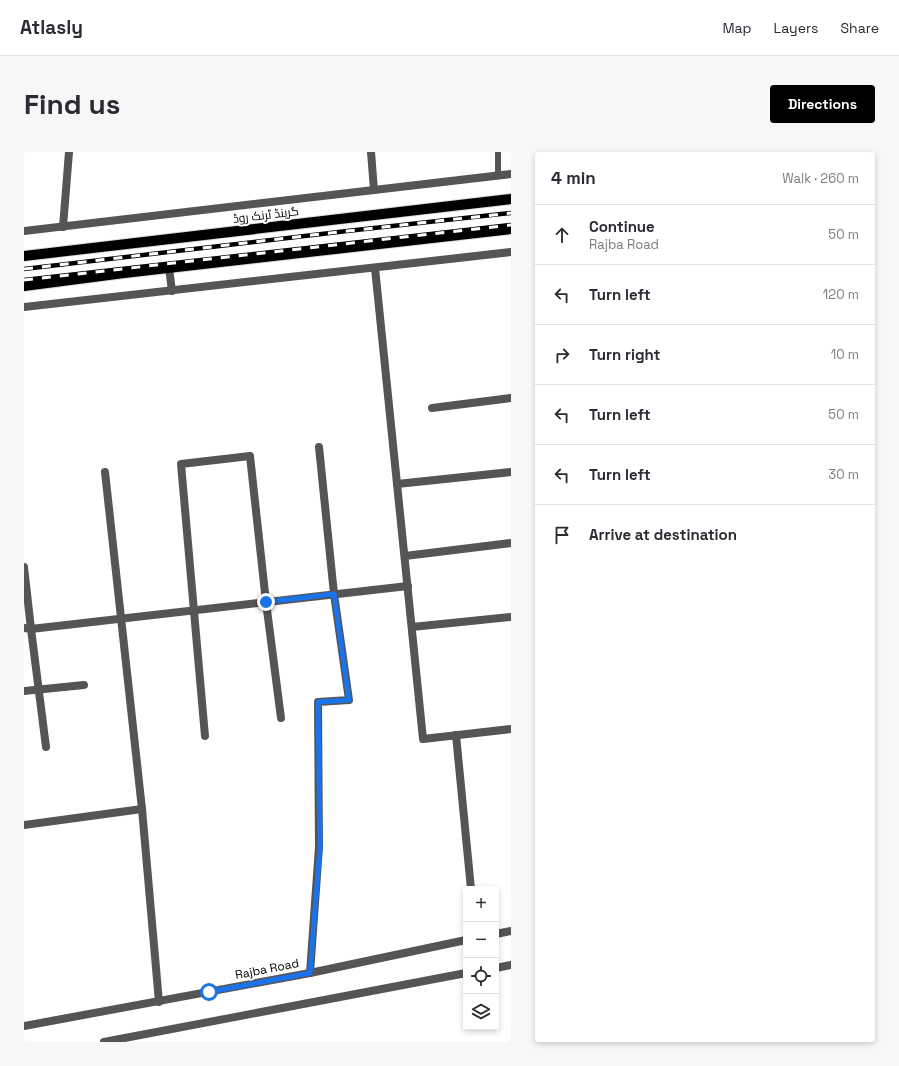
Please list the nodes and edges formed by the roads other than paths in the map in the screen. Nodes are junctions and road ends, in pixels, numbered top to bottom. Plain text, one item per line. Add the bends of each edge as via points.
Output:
1 (69, 152) edge
2 (372, 152) edge
3 (498, 152) edge
4 (511, 174) edge
5 (498, 175) junction
6 (374, 190) junction
7 (511, 199) edge
8 (63, 227) junction
9 (511, 229) edge
10 (24, 231) edge
11 (511, 252) edge
12 (24, 256) edge
13 (168, 268) junction
14 (375, 268) junction
15 (24, 286) edge
16 (172, 291) junction
17 (24, 307) edge
18 (511, 398) edge
19 (432, 408) dead end
20 (319, 447) dead end
21 (105, 472) dead end
22 (511, 472) edge
23 (398, 484) junction
24 (511, 543) edge
25 (405, 556) junction
26 (24, 568) edge
27 (408, 586) junction
28 (334, 594) junction
29 (266, 602) junction
30 (193, 610) junction
31 (511, 617) edge
32 (121, 618) junction
33 (412, 627) junction
34 (27, 628) edge
35 (84, 685) dead end
36 (38, 690) junction
37 (24, 691) edge
38 (280, 718) dead end
39 (511, 729) edge
40 (456, 735) junction
41 (205, 736) dead end
42 (46, 747) dead end
43 (142, 809) junction
44 (24, 825) edge
45 (470, 886) edge
46 (511, 931) edge
47 (499, 933) edge
48 (463, 941) edge
49 (511, 965) edge
50 (499, 967) edge
51 (310, 973) junction
52 (463, 974) edge
53 (159, 1002) junction
54 (24, 1026) edge
55 (104, 1042) edge

1 - 8 street
2 - 6 street
3 - 5 lane
4 - 5 street
5 - 6 street
6 - 8 street
7 - 12 main road, گرینڈ ٹرنک روڈ
8 - 10 street
9 - 13 main road
11 - 14 street
13 - 15 main road
13 - 16 street
14 - 16 street
14 - 23 street
16 - 17 street
18 - 19 street
20 - 28 street
21 - 32 street
22 - 23 street
23 - 25 street
24 - 25 street
25 - 27 street
26 - 34 street
27 - 28 street
27 - 33 street
28 - 29 street
28 - 51 street via 349,700 318,702 320,847
29 - 30 street
29 - 30 street via 250,456 181,464
29 - 38 street
30 - 32 street
30 - 41 street
31 - 33 street
32 - 34 street
32 - 43 street
33 - 40 street via 423,739
34 - 36 street
35 - 36 street
36 - 37 street
36 - 42 street
39 - 40 street
40 - 45 street
43 - 44 street
43 - 53 street
46 - 47 street
48 - 51 street, Rajba Road
49 - 50 street
51 - 53 street, Rajba Road
52 - 55 street
53 - 54 street, Rajba Road

